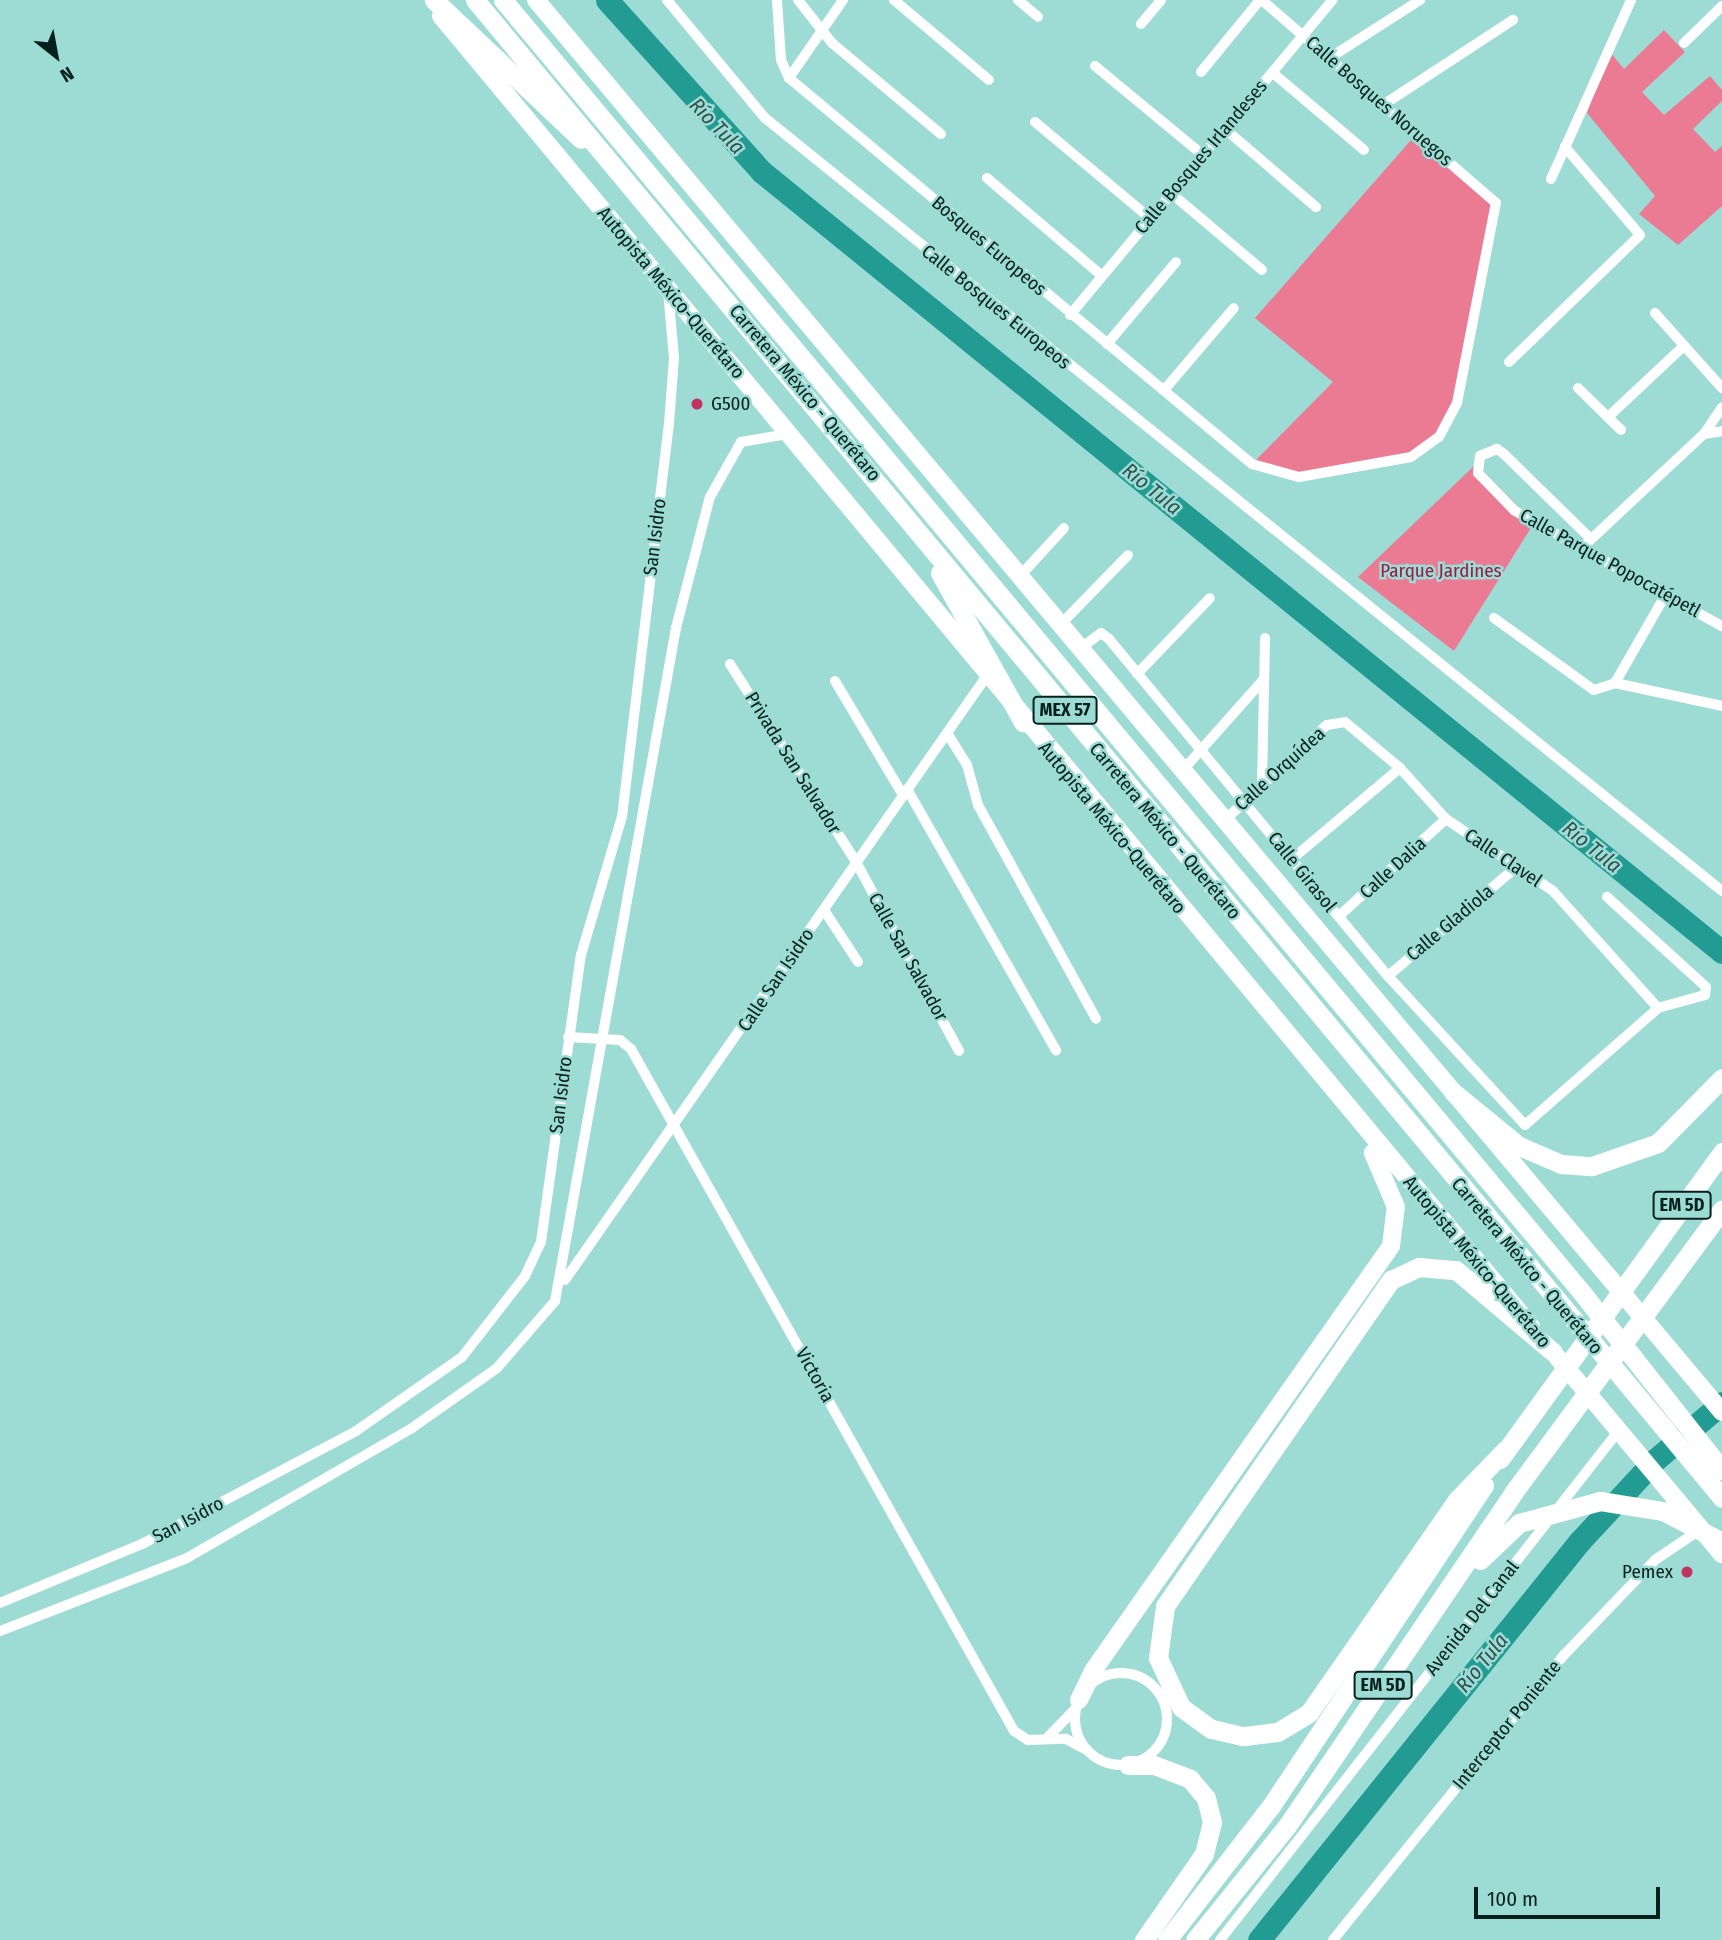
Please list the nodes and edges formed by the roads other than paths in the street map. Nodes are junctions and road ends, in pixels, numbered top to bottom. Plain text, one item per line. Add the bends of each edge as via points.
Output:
1 (427, 0) edge
2 (434, 0) edge
3 (475, 0) edge
4 (503, 0) edge
5 (537, 0) edge
6 (667, 0) edge
7 (777, 0) edge
8 (798, 0) edge
9 (843, 0) edge
10 (894, 0) edge
11 (1018, 0) edge
12 (1161, 0) edge
13 (1261, 0) edge
14 (1332, 0) edge
15 (1420, 0) edge
16 (1631, 0) edge
17 (1722, 6) edge
18 (1038, 17) dead end
19 (1513, 20) dead end
20 (1141, 24) dead end
21 (820, 31) junction
22 (1303, 35) junction
23 (1684, 43) dead end
24 (1331, 57) junction
25 (1095, 66) dead end
26 (1202, 72) dead end
27 (1273, 73) junction
28 (789, 78) junction
29 (989, 80) dead end
30 (1386, 103) junction
31 (1035, 122) dead end
32 (1225, 130) junction
33 (941, 134) dead end
34 (1564, 147) junction
35 (1364, 149) dead end
36 (1203, 155) junction
37 (614, 164) junction
38 (987, 178) dead end
39 (1551, 179) dead end
40 (1171, 193) junction
41 (1316, 206) dead end
42 (1150, 218) junction
43 (1176, 262) dead end
44 (1262, 270) dead end
45 (1102, 276) junction
46 (668, 291) junction
47 (1234, 308) dead end
48 (1655, 313) dead end
49 (1070, 315) junction
50 (1107, 344) junction
51 (1684, 346) junction
52 (1509, 362) dead end
53 (1578, 388) dead end
54 (1722, 388) edge
55 (1165, 389) junction
56 (1722, 407) edge
57 (1608, 416) junction
58 (1621, 430) dead end
59 (1722, 431) edge
60 (791, 434) junction
61 (1704, 434) junction
62 (1252, 464) joint
63 (900, 506) junction
64 (1065, 528) dead end
65 (1586, 543) junction
66 (1128, 555) dead end
67 (1020, 576) junction
68 (1666, 594) junction
69 (1210, 598) dead end
70 (1493, 618) dead end
71 (1061, 624) junction
72 (1722, 626) edge
73 (1265, 638) dead end
74 (1081, 648) junction
75 (730, 664) dead end
76 (1138, 674) junction
77 (986, 677) junction
78 (1264, 680) junction
79 (835, 681) dead end
80 (1615, 683) junction
81 (1722, 706) edge
82 (1338, 720) joint
83 (1023, 722) junction
84 (947, 733) junction
85 (1201, 750) junction
86 (1399, 768) junction
87 (1183, 770) junction
88 (1262, 783) junction
89 (905, 792) junction
90 (1244, 801) junction
91 (1225, 820) junction
92 (1446, 820) junction
93 (1292, 859) junction
94 (856, 862) junction
95 (1300, 869) junction
96 (1513, 870) junction
97 (1281, 887) junction
98 (1722, 891) edge
99 (1607, 897) dead end
100 (824, 909) junction
101 (1339, 916) junction
102 (858, 962) dead end
103 (1388, 976) junction
104 (1658, 1008) junction
105 (1096, 1019) dead end
106 (568, 1037) junction
107 (605, 1039) junction
108 (1056, 1050) dead end
109 (959, 1051) dead end
110 (1722, 1078) edge
111 (1454, 1092) junction
112 (1349, 1110) junction
113 (677, 1128) junction
114 (1722, 1152) edge
115 (1722, 1210) edge
116 (563, 1282) junction
117 (1553, 1352) junction
118 (1722, 1412) edge
119 (1624, 1434) junction
120 (1506, 1449) junction
121 (1722, 1471) edge
122 (1718, 1494) edge
123 (1701, 1529) junction
124 (1722, 1542) edge
125 (1722, 1554) edge
126 (1445, 1591) junction
127 (0, 1602) edge
128 (0, 1630) edge
129 (1161, 1671) junction
130 (1163, 1699) junction
131 (1078, 1704) junction
132 (1191, 1717) junction
133 (1045, 1738) junction
134 (1087, 1751) junction
135 (1128, 1765) junction
136 (1144, 1940) edge
137 (1167, 1940) edge
138 (1195, 1940) edge
139 (1220, 1940) edge
140 (1333, 1940) edge

1 - 46 main road, Autopista México-Querétaro
2 - 37 highway via 541,104
3 - 37 highway, Carretera México - Querétaro / MEX 57
4 - 121 highway, Carretera México - Querétaro / MEX 57
5 - 67 main road
6 - 98 street, Calle Bosques Europeos via 765,118 1346,592
7 - 28 street via 780,60
8 - 21 street
9 - 21 street
10 - 29 street
11 - 18 street
12 - 20 street
13 - 22 street, Calle Bosques Noruegos
13 - 26 street
14 - 22 street, Calle Bosques Irlandeses
15 - 24 street
16 - 34 street
17 - 23 street
19 - 30 street
21 - 28 street
21 - 33 street
22 - 24 street, Calle Bosques Noruegos
22 - 27 street, Calle Bosques Irlandeses
24 - 30 street, Calle Bosques Noruegos
25 - 36 street
27 - 32 street, Calle Bosques Irlandeses
27 - 35 street
28 - 49 street, Bosques Europeos
30 - 62 street, Calle Bosques Noruegos via 1496,203 1457,403 1439,437 1411,457 1299,477
31 - 42 street
32 - 36 street, Calle Bosques Irlandeses
32 - 41 street
34 - 39 street
34 - 52 street via 1640,235
36 - 40 street, Calle Bosques Irlandeses
37 - 63 highway, Carretera México - Querétaro / MEX 57
38 - 45 street
40 - 42 street, Calle Bosques Irlandeses
40 - 44 street
42 - 45 street, Calle Bosques Irlandeses
43 - 50 street
45 - 49 street, Calle Bosques Irlandeses
46 - 60 main road, Autopista México-Querétaro
46 - 106 street, San Isidro via 674,358 669,424 622,817 581,955
47 - 55 street
48 - 51 street
49 - 50 street, Bosques Europeos
50 - 55 street, Bosques Europeos
51 - 54 street
51 - 57 street
53 - 57 street
55 - 62 street, Bosques Europeos
56 - 61 street
57 - 58 street
59 - 61 street
60 - 77 main road, Autopista México-Querétaro
60 - 107 street, San Isidro via 741,442 710,497 676,628
61 - 65 street
63 - 83 highway
63 - 122 highway, Carretera México - Querétaro / MEX 57
64 - 67 street
65 - 65 street, Calle Parque Popocatépetl via 1515,511 1482,479 1476,464 1488,450 1504,454
65 - 68 street, Calle Parque Popocatépetl
66 - 71 street
67 - 71 main road
68 - 72 street, Calle Parque Popocatépetl
68 - 80 street
69 - 76 street
70 - 80 street via 1594,690
71 - 74 main road
73 - 78 street
74 - 76 street, Calle Girasol via 1101,634
74 - 87 main road
75 - 94 street, Privada San Salvador
76 - 85 street, Calle Girasol
77 - 83 main road, Autopista México-Querétaro
77 - 84 street, Calle San Isidro
78 - 85 street
78 - 88 street
79 - 89 street
80 - 81 street
82 - 86 street, Calle Clavel
82 - 88 street, Calle Orquídea
83 - 112 main road, Autopista México-Querétaro
84 - 89 street, Calle San Isidro
84 - 105 street via 967,765 978,805
85 - 87 street
85 - 90 street, Calle Girasol
86 - 92 street, Calle Clavel
86 - 93 street
87 - 91 main road
88 - 90 street, Calle Orquídea
89 - 94 street, Calle San Isidro
89 - 108 street
90 - 91 street, Calle Orquídea
90 - 93 street, Calle Girasol
91 - 97 main road
92 - 96 street, Calle Clavel
92 - 101 street, Calle Dalia
93 - 95 street, Calle Girasol
94 - 100 street, Calle San Isidro
94 - 109 street, Calle San Salvador
95 - 97 street
95 - 101 street, Calle Girasol
96 - 103 street, Calle Gladiola
96 - 104 street, Calle Clavel via 1553,891
97 - 111 main road
99 - 104 street via 1706,987 1695,1002
100 - 102 street
100 - 113 street, Calle San Isidro
101 - 103 street, Calle Girasol
103 - 104 street, Calle Girasol via 1525,1125
106 - 107 street, Victoria
106 - 127 street, San Isidro via 541,1242 498,1319 462,1357 356,1431 142,1544
107 - 113 street, Victoria via 631,1049
107 - 116 street, San Isidro
110 - 111 highway via 1658,1143 1592,1166 1532,1153
111 - 118 main road
112 - 117 main road, Autopista México-Querétaro
112 - 131 main road via 1393,1194 1397,1222 1391,1246 1093,1671
113 - 116 street, Calle San Isidro
113 - 133 street, Victoria via 1014,1731 1028,1740
114 - 120 highway, EM 5D
115 - 126 highway, EM 5D
116 - 128 street, San Isidro via 522,1343 412,1428 187,1558
117 - 119 main road, Autopista México-Querétaro
117 - 129 highway via 1456,1270 1419,1267 1391,1280 1171,1595 1158,1631
119 - 123 main road, Autopista México-Querétaro
119 - 139 street, Avenida Del Canal
120 - 132 highway via 1457,1500 1309,1713 1289,1727 1253,1736 1221,1732
120 - 137 highway, EM 5D via 1271,1806
123 - 125 main road, Autopista México-Querétaro
123 - 140 street, Interceptor Poniente via 1655,1560 1564,1655
124 - 126 highway via 1678,1517 1632,1503 1583,1503 1532,1517 1506,1532
126 - 138 highway, EM 5D via 1287,1826
129 - 130 highway
129 - 132 highway
130 - 131 street via 1141,1677 1114,1673 1090,1685
130 - 132 highway
130 - 135 street via 1163,1739 1152,1753
131 - 133 street
131 - 134 street via 1075,1726
133 - 134 street, Victoria via 1066,1739
134 - 135 street via 1110,1764
135 - 136 highway via 1154,1765 1190,1779 1206,1798 1212,1822 1204,1854

